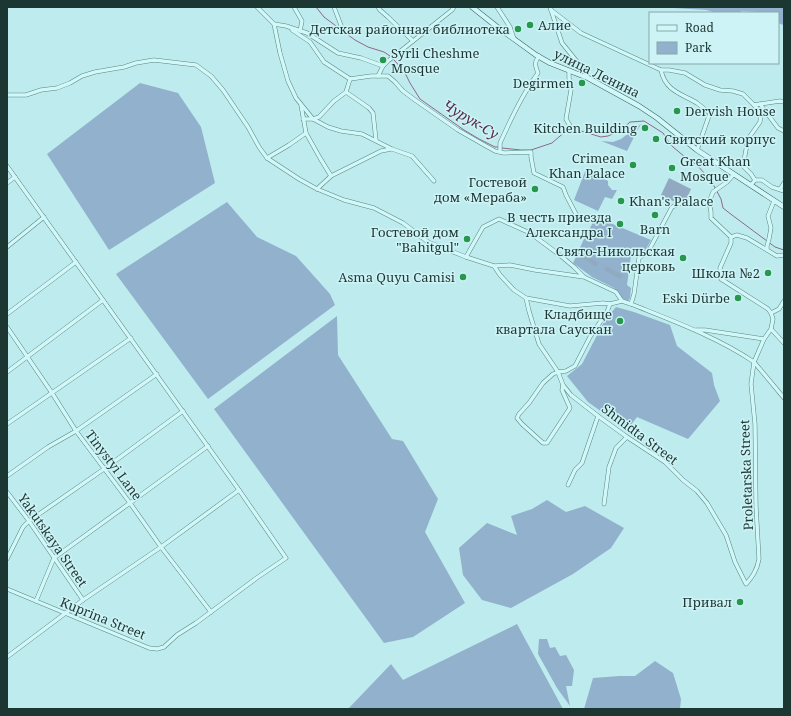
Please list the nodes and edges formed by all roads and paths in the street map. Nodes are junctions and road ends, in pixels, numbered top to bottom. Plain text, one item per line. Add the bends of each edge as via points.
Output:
1 (257, 7) edge
2 (294, 7) edge
3 (334, 7) edge
4 (378, 7) edge
5 (454, 7) edge
6 (472, 7) edge
7 (497, 7) edge
8 (551, 8) edge
9 (274, 24) junction
10 (286, 26) junction
11 (342, 28) dead end
12 (300, 31) junction
13 (514, 40) junction
14 (413, 41) junction
15 (539, 56) junction
16 (383, 66) junction
17 (661, 70) junction
18 (569, 71) junction
19 (378, 76) junction
20 (588, 78) junction
21 (350, 79) junction
22 (346, 92) junction
23 (7, 95) edge
24 (784, 102) edge
25 (300, 104) junction
26 (760, 104) junction
27 (754, 105) junction
28 (312, 119) junction
29 (303, 120) junction
30 (572, 129) dead end
31 (784, 131) edge
32 (306, 133) junction
33 (376, 140) junction
34 (392, 149) junction
35 (500, 149) junction
36 (697, 150) junction
37 (267, 158) junction
38 (7, 166) edge
39 (734, 174) junction
40 (331, 176) junction
41 (15, 177) junction
42 (755, 180) junction
43 (434, 181) dead end
44 (7, 183) edge
45 (784, 183) edge
46 (751, 185) junction
47 (317, 189) junction
48 (782, 190) edge
49 (774, 201) junction
50 (709, 202) junction
51 (784, 207) edge
52 (44, 217) junction
53 (578, 218) dead end
54 (731, 237) junction
55 (7, 247) edge
56 (767, 250) junction
57 (784, 255) edge
58 (466, 257) junction
59 (76, 262) junction
60 (494, 266) junction
61 (584, 277) junction
62 (526, 298) junction
63 (103, 300) junction
64 (622, 301) junction
65 (784, 301) edge
66 (610, 304) junction
67 (631, 304) junction
68 (771, 313) junction
69 (7, 314) edge
70 (7, 327) edge
71 (771, 329) junction
72 (695, 330) junction
73 (131, 338) junction
74 (764, 339) junction
75 (784, 344) edge
76 (28, 357) junction
77 (754, 362) junction
78 (7, 372) edge
79 (558, 372) junction
80 (157, 374) junction
81 (563, 385) junction
82 (52, 393) junction
83 (784, 398) edge
84 (183, 411) junction
85 (598, 416) junction
86 (7, 424) edge
87 (76, 431) junction
88 (627, 437) junction
89 (208, 446) junction
90 (104, 469) junction
91 (7, 476) edge
92 (568, 485) dead end
93 (239, 490) junction
94 (7, 492) edge
95 (130, 503) junction
96 (604, 504) dead end
97 (29, 521) junction
98 (161, 547) junction
99 (54, 558) junction
100 (7, 559) edge
101 (746, 584) joint
102 (7, 589) edge
103 (83, 600) junction
104 (36, 601) junction
105 (211, 612) junction
106 (64, 613) junction
107 (7, 657) edge

1 - 9 street
2 - 12 street via 302,21
3 - 11 street
4 - 14 street
5 - 14 street
6 - 13 main road, улица Ленина
7 - 13 street via 510,27
8 - 17 street via 581,33
8 - 20 street via 562,43
9 - 10 street
9 - 25 street via 288,81
10 - 12 street
10 - 21 street via 310,42 324,62
12 - 16 street via 338,53
13 - 15 main road, улица Ленина
14 - 16 street
15 - 18 main road, улица Ленина
15 - 35 street via 535,62 538,73 517,106 500,143
16 - 19 street
17 - 27 street via 685,73 705,85 743,94
17 - 36 street via 667,83 675,91 710,113
18 - 20 main road, улица Ленина
18 - 30 street via 571,90 566,119
19 - 21 street
19 - 35 street via 388,76 403,91 458,130 486,146
20 - 36 main road, улица Ленина via 657,118
21 - 22 street
22 - 28 street via 319,117
22 - 33 street via 370,108 373,113
23 - 37 street via 26,95 57,88 94,72 124,67 136,62 154,60 196,65 224,90
24 - 26 street via 780,100
25 - 28 street
25 - 29 street
26 - 27 street
26 - 31 street via 778,128
27 - 42 street via 761,113 760,122 748,139 743,166
28 - 29 street
28 - 33 street via 341,132 362,134
29 - 32 street
32 - 37 street
32 - 40 street
33 - 34 street
34 - 40 street via 381,151
34 - 43 street via 412,156
35 - 53 street via 504,153 531,152 534,174 563,187
36 - 39 main road, улица Ленина
37 - 47 street
38 - 41 street
39 - 46 main road, улица Ленина
39 - 50 street via 713,192
40 - 47 street
41 - 44 street
41 - 52 street
42 - 46 street
42 - 48 street via 762,180
45 - 48 street
46 - 49 main road, улица Ленина
47 - 58 street via 374,208 402,223 428,242
49 - 51 main road, улица Ленина
49 - 56 street via 768,216 771,228
50 - 54 street via 710,218
50 - 67 street via 682,202 672,207 648,252 639,258
52 - 55 street
52 - 59 street
54 - 56 street via 737,235 747,238
54 - 68 street via 731,243 720,268 720,279
56 - 57 street via 778,256
58 - 60 street
58 - 61 street via 482,227 500,219 530,233
59 - 63 street
59 - 69 street
60 - 61 street
60 - 62 street via 514,290
61 - 64 street via 616,292
62 - 66 street via 570,306
62 - 79 street, Shmidta Street via 539,344
63 - 73 street
63 - 76 street
64 - 66 street
64 - 67 street
65 - 68 street via 779,309
66 - 79 street via 575,366
67 - 72 street
68 - 71 street
70 - 76 street, Tinystyi Lane
71 - 74 street, Proletarska Street
71 - 75 street
72 - 74 street
72 - 77 street via 729,346
73 - 80 street
73 - 82 street
74 - 77 street, Proletarska Street
76 - 78 street
76 - 82 street, Tinystyi Lane
77 - 83 street
77 - 101 street, Proletarska Street via 751,384 755,424 759,559 753,576
79 - 81 street, Shmidta Street
79 - 81 street via 543,383 517,418 542,443 547,443 570,408 562,390
80 - 84 street
80 - 87 street
81 - 85 street, Shmidta Street via 571,395
82 - 86 street
82 - 87 street, Tinystyi Lane
84 - 89 street
84 - 90 street
85 - 88 street, Shmidta Street
85 - 92 street via 582,463 575,470
87 - 90 street, Tinystyi Lane
87 - 91 street
88 - 96 street via 616,448 609,467
88 - 101 street, Shmidta Street via 666,462 698,491 726,536
89 - 93 street
89 - 95 street
90 - 95 street, Tinystyi Lane
90 - 97 street
93 - 98 street
93 - 105 street, Kuprina Street via 286,558
94 - 97 street, Yakutskaya Street
95 - 98 street, Tinystyi Lane
95 - 99 street
97 - 99 street, Yakutskaya Street
97 - 100 street via 23,527
98 - 103 street
98 - 105 street, Tinystyi Lane
99 - 103 street, Yakutskaya Street
99 - 104 street
102 - 104 street, Kuprina Street
103 - 106 street
104 - 106 street, Kuprina Street
105 - 106 street, Kuprina Street via 164,647 157,649
106 - 107 street

